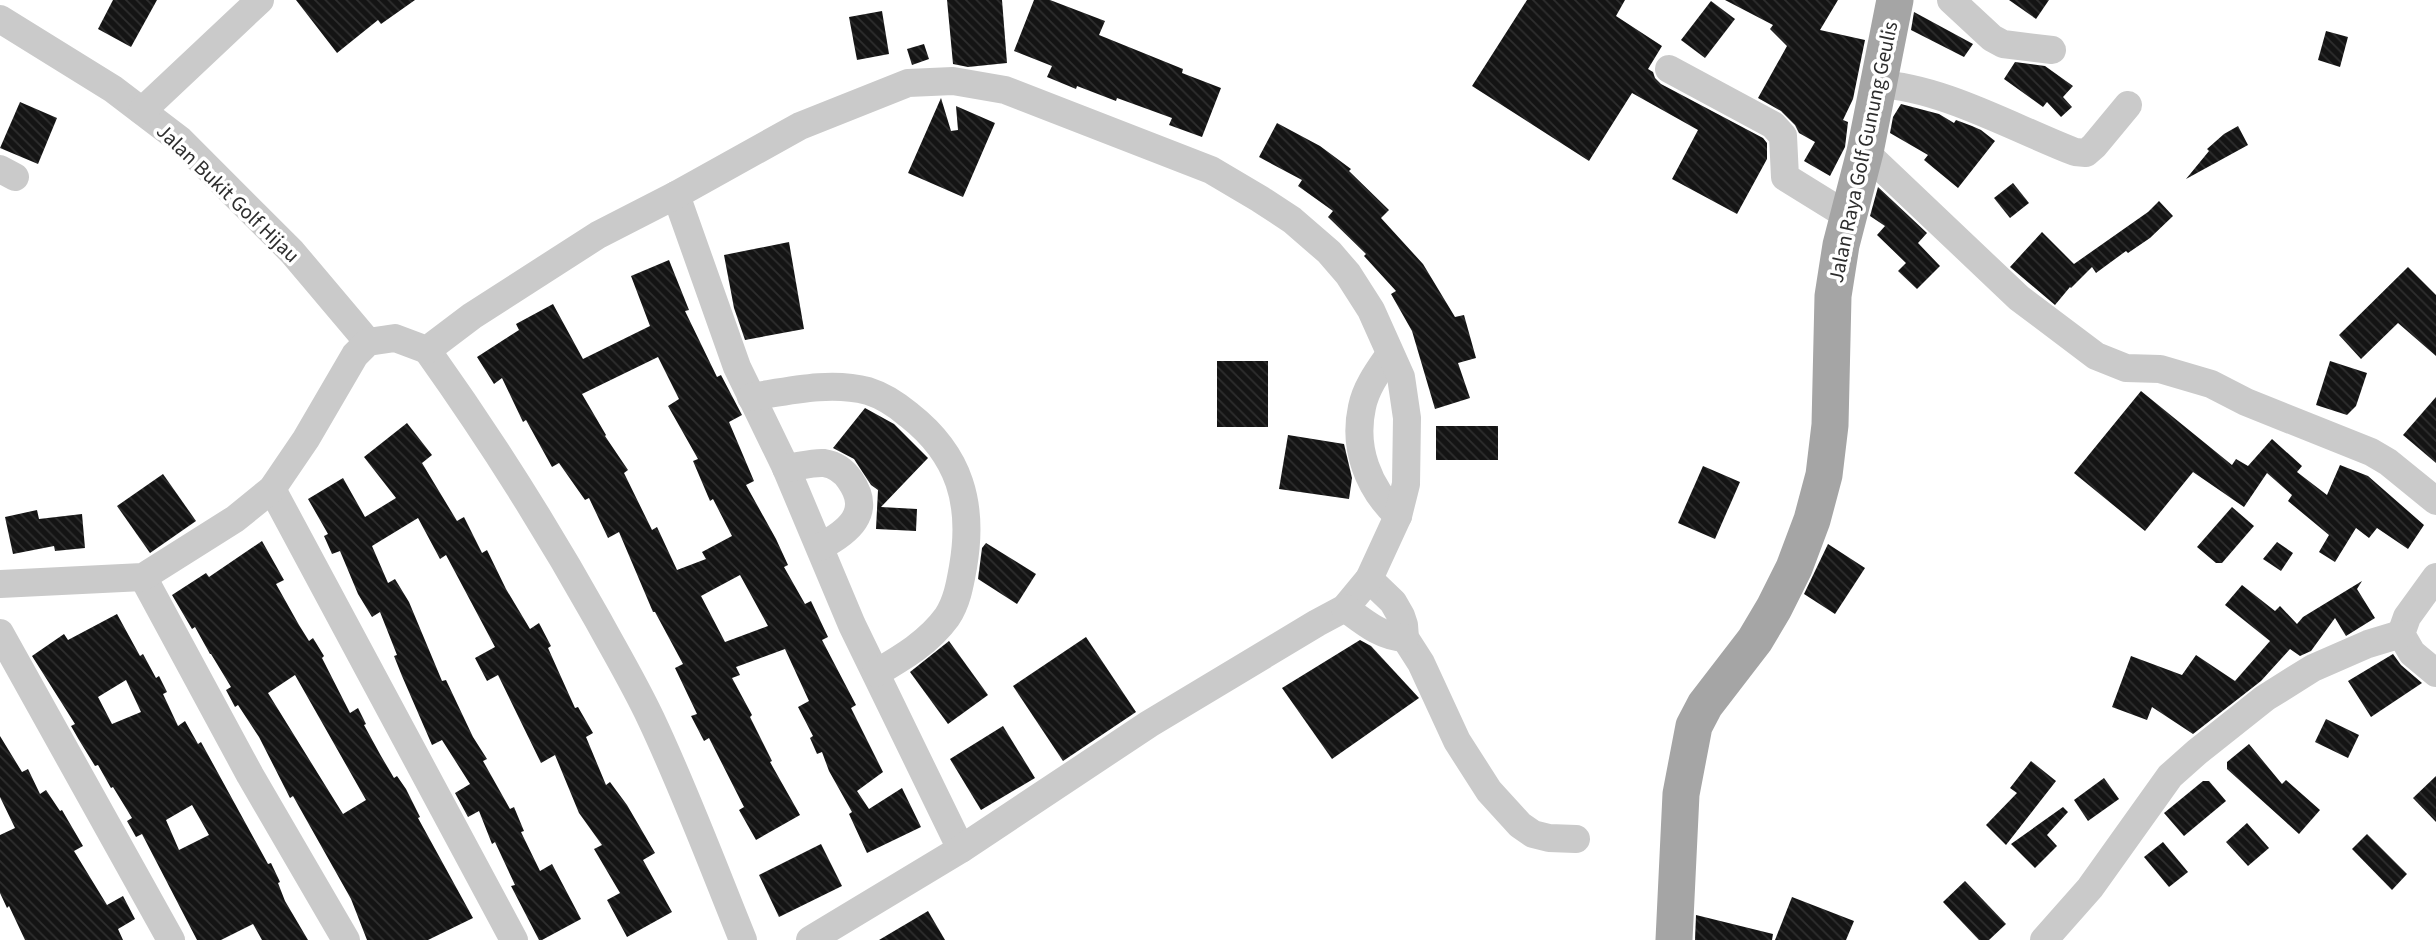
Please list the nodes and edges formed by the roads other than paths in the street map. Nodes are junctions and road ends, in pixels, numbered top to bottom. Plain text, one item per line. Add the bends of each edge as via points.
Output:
1 (260, 0) edge
2 (1895, 0) edge
3 (1951, 0) edge
4 (0, 19) edge
5 (2052, 50) dead end
6 (1669, 69) dead end
7 (1877, 84) junction
8 (2129, 105) dead end
9 (142, 111) junction
10 (1865, 152) junction
11 (676, 195) junction
12 (1848, 216) junction
13 (368, 342) junction
14 (427, 350) junction
15 (1390, 354) junction
16 (751, 397) junction
17 (786, 468) junction
18 (272, 489) junction
19 (2436, 501) edge
20 (1398, 516) junction
21 (820, 547) junction
22 (144, 577) junction
23 (2436, 577) edge
24 (1369, 579) junction
25 (0, 584) edge
26 (1345, 608) junction
27 (0, 633) edge
28 (2401, 634) junction
29 (1405, 638) junction
30 (876, 673) junction
31 (2436, 674) edge
32 (1576, 839) dead end
33 (961, 849) junction
34 (507, 938) edge
35 (171, 940) edge
36 (346, 940) edge
37 (743, 940) edge
38 (810, 940) edge
39 (1674, 940) edge
40 (2044, 940) edge

1 - 9 street
2 - 7 main road, Jalan Raya Golf Gunung Geulis
3 - 5 street via 2003,44
4 - 9 street, Jalan Bukit Golf Hijau
6 - 12 street via 1773,125 1783,136 1785,177
7 - 8 street via 1929,93 2086,153
7 - 10 main road, Jalan Raya Golf Gunung Geulis
9 - 13 street, Jalan Bukit Golf Hijau via 180,140 292,252
10 - 12 main road, Jalan Raya Golf Gunung Geulis
10 - 19 street via 2019,298 2096,356 2126,368 2160,369 2211,384 2389,462
11 - 14 street via 598,235
11 - 15 street via 800,126 908,83 953,81 1005,90 1211,170 1292,220 1348,274 1371,310
11 - 16 street
12 - 39 main road, Jalan Raya Golf Gunung Geulis via 1833,296 1824,475 1794,568 1774,608 1694,726 1681,794
13 - 14 street via 395,338
13 - 18 street via 355,355
14 - 37 street via 513,477 621,662 694,814
15 - 20 street via 1401,377 1407,418 1406,484
15 - 20 street via 1362,405 1359,431 1366,474
16 - 17 street
16 - 30 street via 822,387 867,391 892,401 920,423 946,449 958,475 965,506 959,592 947,617 925,641
17 - 21 street
17 - 21 street via 824,463 842,469 859,493 853,523
18 - 22 street via 235,519
18 - 34 street
20 - 24 street
21 - 30 street
22 - 25 street
22 - 36 street via 250,775
23 - 28 street via 2407,617
24 - 26 street
24 - 29 street via 1392,602 1405,625
26 - 29 street via 1386,635
26 - 33 street via 1149,724
27 - 35 street
28 - 31 street via 2412,653
28 - 40 street via 2313,668 2206,744 2170,776 2090,888
29 - 32 street via 1457,741 1489,791 1533,834
30 - 33 street
33 - 38 street

